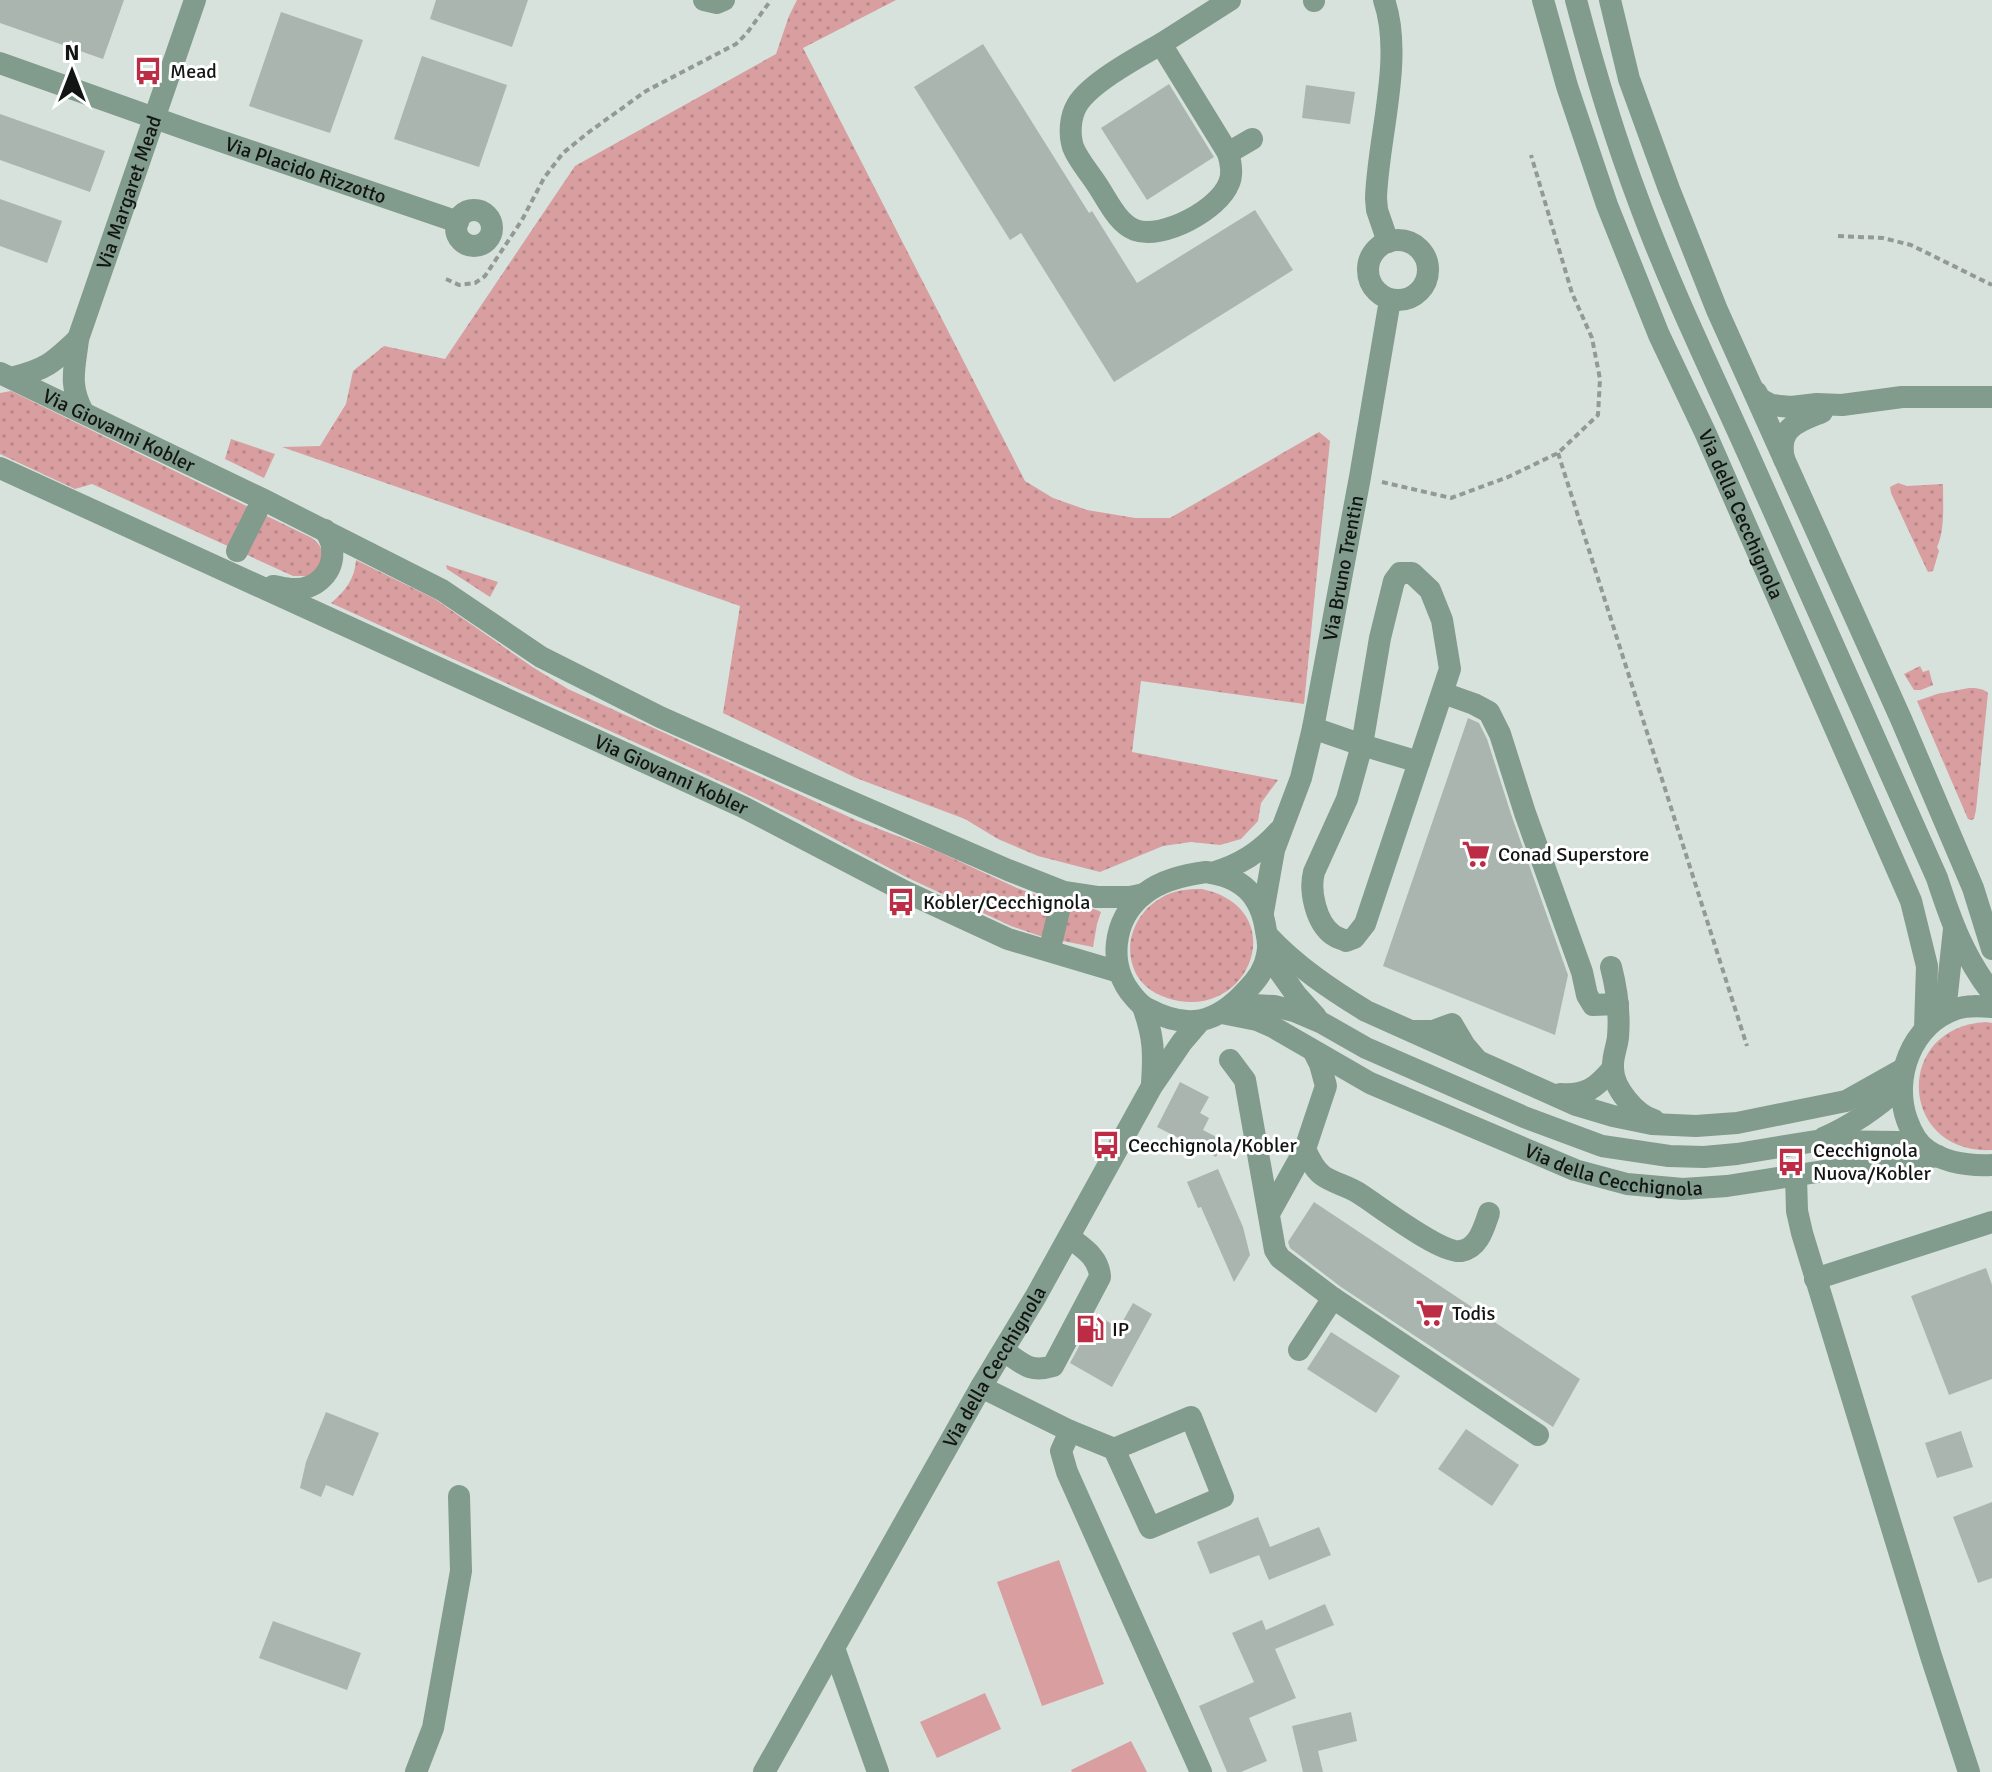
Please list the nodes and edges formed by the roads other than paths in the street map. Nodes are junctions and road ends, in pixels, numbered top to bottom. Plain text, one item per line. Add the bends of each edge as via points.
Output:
1 (195, 0) edge
2 (704, 0) edge
3 (724, 0) edge
4 (1230, 0) edge
5 (1543, 0) edge
6 (1576, 0) edge
7 (1610, 0) edge
8 (1391, 7) edge
9 (1161, 44) junction
10 (0, 63) edge
11 (155, 118) junction
12 (1252, 139) dead end
13 (1228, 153) junction
14 (458, 222) dead end
15 (1388, 242) junction
16 (1390, 300) junction
17 (78, 339) junction
18 (5, 375) edge
19 (1751, 384) junction
20 (1992, 397) edge
21 (1842, 405) junction
22 (83, 412) junction
23 (1784, 460) junction
24 (0, 468) edge
25 (257, 511) dead end
26 (325, 530) junction
27 (232, 561) junction
28 (1443, 693) junction
29 (1313, 728) junction
30 (1362, 745) junction
31 (1419, 762) junction
32 (1280, 830) junction
33 (1212, 873) junction
34 (1144, 894) junction
35 (1061, 902) dead end
36 (1263, 912) junction
37 (1954, 928) junction
38 (1052, 940) dead end
39 (1267, 945) junction
40 (1992, 949) edge
41 (1611, 967) dead end
42 (1119, 972) junction
43 (1992, 993) edge
44 (1618, 1004) junction
45 (1143, 1007) junction
46 (1992, 1007) edge
47 (1228, 1008) junction
48 (1200, 1021) junction
49 (1322, 1023) junction
50 (1931, 1024) junction
51 (1314, 1052) junction
52 (1230, 1060) dead end
53 (1613, 1068) junction
54 (1902, 1077) junction
55 (1370, 1083) junction
56 (1152, 1086) junction
57 (1326, 1086) junction
58 (1549, 1093) junction
59 (1675, 1125) junction
60 (1816, 1141) junction
61 (1305, 1149) junction
62 (1932, 1153) junction
63 (1992, 1165) edge
64 (1796, 1176) junction
65 (1270, 1212) junction
66 (1489, 1213) dead end
67 (1992, 1222) edge
68 (1069, 1237) junction
69 (1815, 1279) junction
70 (1333, 1298) junction
71 (1299, 1350) dead end
72 (1004, 1351) junction
73 (981, 1387) junction
74 (1070, 1431) junction
75 (1538, 1435) dead end
76 (1114, 1449) junction
77 (459, 1496) dead end
78 (834, 1648) junction
79 (416, 1772) edge
80 (764, 1772) edge
81 (878, 1772) edge
82 (1201, 1772) edge
83 (1969, 1772) edge

1 - 11 street, Via Margaret Mead
2 - 3 street
4 - 9 street
5 - 50 street, Via della Cecchignola via 1607,205 1659,335 1911,901 1927,966
6 - 37 street, Via della Cecchignola via 1639,204 1937,878
7 - 19 street via 1629,79 1669,189
8 - 15 street via 1392,47 1377,187 1377,210
9 - 13 street
9 - 13 street via 1083,97 1071,123 1075,151 1121,220 1145,232 1183,223 1219,197 1231,177
10 - 11 street, Via Placido Rizzotto
11 - 14 street, Via Placido Rizzotto
11 - 17 street, Via Margaret Mead
12 - 13 street
15 - 16 street via 1377,248 1368,272 1371,284
15 - 16 street via 1413,243 1428,263 1424,287 1415,296
16 - 29 street, Via Bruno Trentin
17 - 18 street via 33,373
17 - 22 street, Via Margaret Mead via 73,386
18 - 22 street, Via Giovanni Kobler
19 - 21 street via 1771,405
19 - 23 street
20 - 21 street via 1902,397
21 - 23 street via 1796,422 1784,436
22 - 26 street, Via Giovanni Kobler
23 - 40 street via 1967,874
24 - 27 street, Via Giovanni Kobler
25 - 27 street
26 - 27 street, Via Giovanni Kobler via 333,547 331,565 315,586 272,586
26 - 34 street, Via Giovanni Kobler via 442,590 569,672 801,780 1064,892 1097,897
27 - 42 street, Via Giovanni Kobler via 743,807 904,891 1008,939
28 - 30 street via 1450,669 1442,620 1430,590 1412,573 1400,573 1380,638
28 - 31 street
28 - 44 street via 1489,712 1587,995 1593,1005
29 - 30 street
29 - 32 street, Via Bruno Trentin via 1297,793
30 - 31 street
30 - 31 street via 1347,799 1312,882 1325,927 1346,941 1365,924
32 - 33 street, Via Bruno Trentin via 1249,858
32 - 36 street, Via Bruno Trentin
33 - 34 street via 1189,874
33 - 36 street via 1247,889
34 - 42 street via 1119,931
35 - 38 street
36 - 39 street
37 - 43 street, Via della Cecchignola
37 - 50 street, Via della Cecchignola via 1947,994
39 - 47 street via 1258,978
39 - 49 street, Via della Cecchignola via 1297,996
39 - 58 street via 1340,996 1409,1031 1452,1024 1481,1064
41 - 44 street
42 - 45 street
44 - 53 street
45 - 48 street via 1171,1019
45 - 56 street, Via della Cecchignola via 1152,1030
46 - 50 street via 1957,1008
47 - 48 street
47 - 49 street, Via della Cecchignola via 1274,1006
47 - 51 street, Via della Cecchignola
48 - 56 street, Via della Cecchignola
49 - 60 street, Via della Cecchignola via 1366,1048 1602,1146 1704,1157
50 - 54 street via 1909,1053
51 - 55 street, Via della Cecchignola
51 - 57 street
52 - 65 street via 1245,1080
53 - 58 street via 1585,1093
53 - 59 street via 1620,1091 1640,1113
54 - 59 street via 1846,1101 1737,1123
54 - 60 street, Via della Cecchignola via 1875,1110
54 - 62 street via 1903,1110 1911,1130
55 - 57 street via 1354,1080
55 - 64 street, Via della Cecchignola via 1575,1170 1627,1184 1707,1188
56 - 68 street, Via della Cecchignola
57 - 61 street
58 - 59 street via 1613,1116
60 - 62 street, Via della Cecchignola via 1898,1142
61 - 65 street
61 - 66 street via 1322,1175 1451,1249 1462,1251 1476,1243
62 - 63 street via 1956,1163
62 - 64 street, Via della Cecchignola
64 - 69 street via 1797,1211
65 - 70 street via 1280,1258
67 - 69 street
68 - 72 street, Via della Cecchignola
68 - 72 street via 1100,1265 1100,1277 1053,1366 1029,1368
69 - 83 street
70 - 71 street
70 - 75 street
72 - 73 street, Via della Cecchignola
73 - 74 street
73 - 78 street, Via della Cecchignola
74 - 76 street
74 - 82 street via 1061,1451 1067,1472
76 - 76 street via 1191,1417 1223,1497 1150,1528
77 - 79 street via 461,1571 433,1728
78 - 80 street, Via della Cecchignola
78 - 81 street

